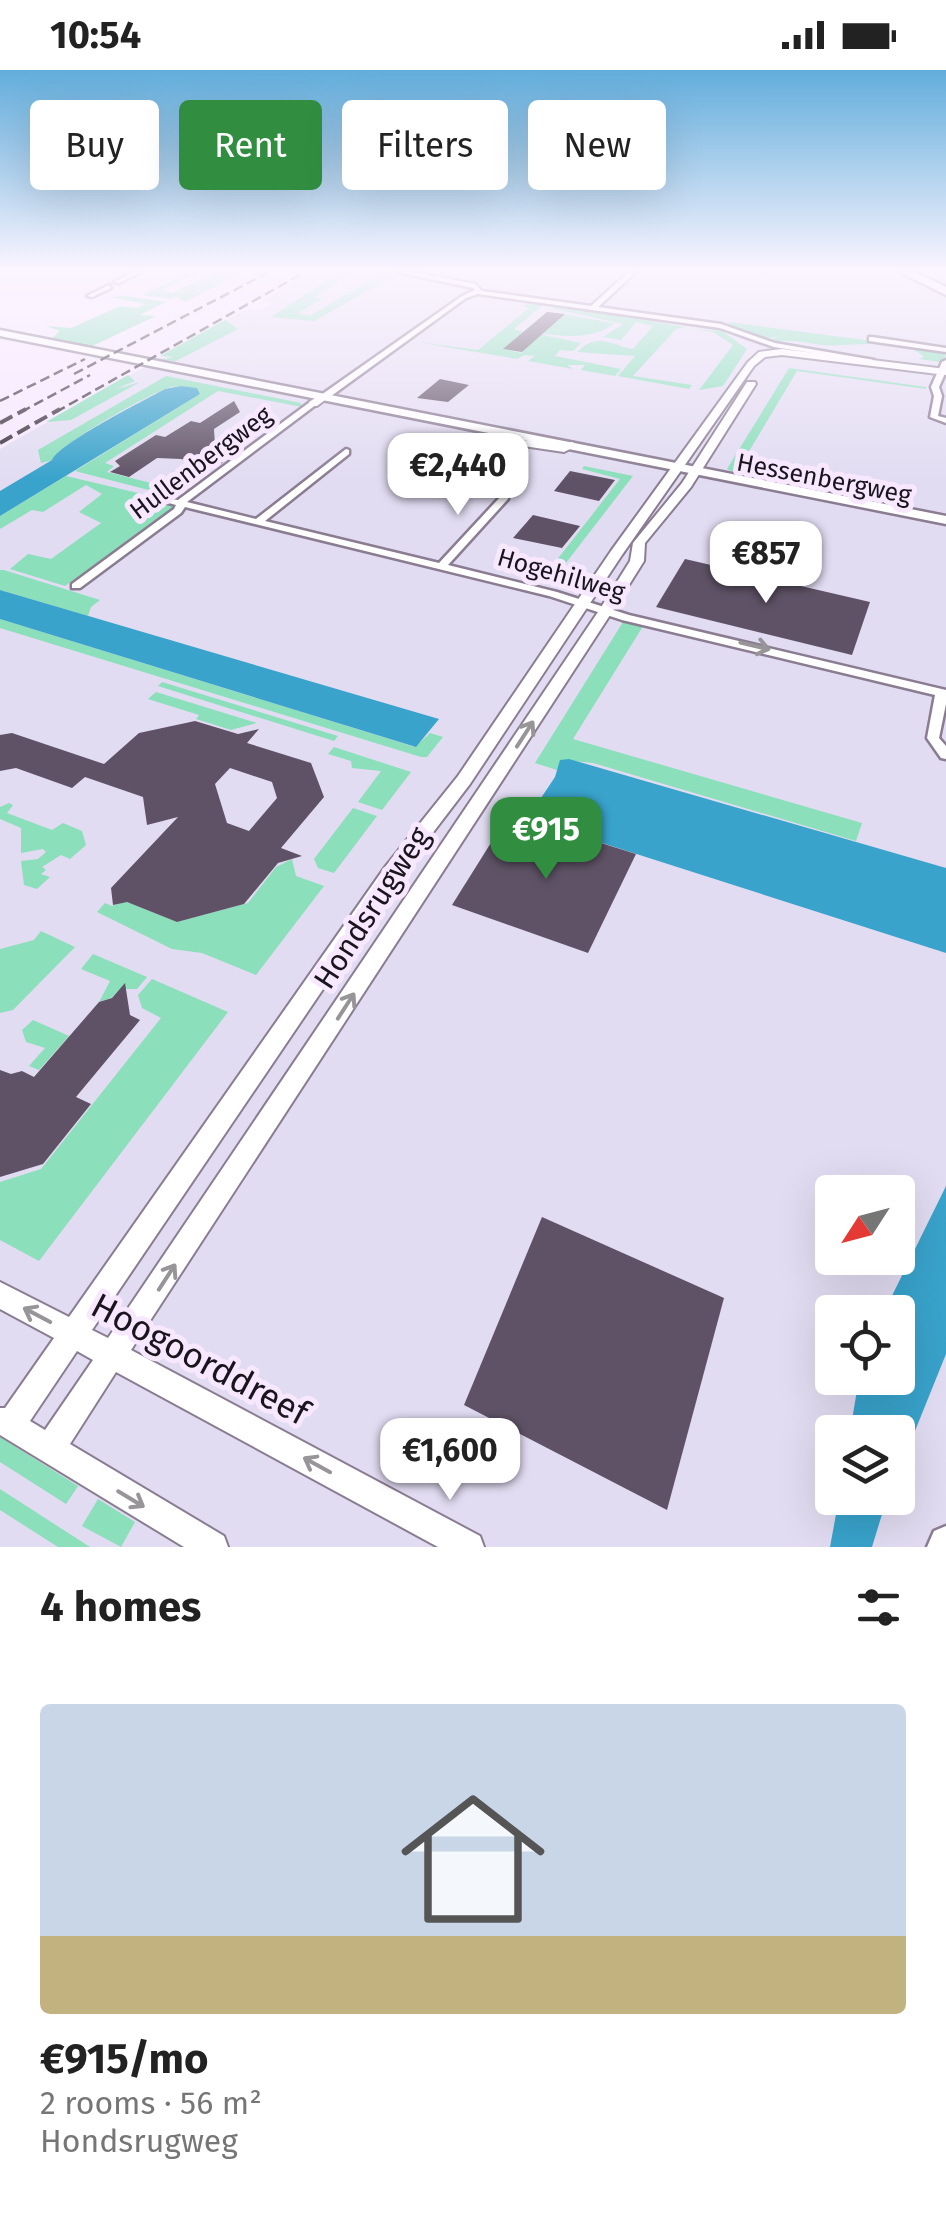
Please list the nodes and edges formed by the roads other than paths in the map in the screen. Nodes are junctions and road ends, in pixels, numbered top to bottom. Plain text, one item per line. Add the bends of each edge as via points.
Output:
1 (33, 341) edge
2 (402, 341) edge
3 (754, 341) edge
4 (764, 341) edge
5 (885, 341) edge
6 (0, 342) edge
7 (946, 350) edge
8 (780, 356) junction
9 (905, 366) junction
10 (944, 372) edge
11 (942, 393) edge
12 (318, 400) junction
13 (946, 420) edge
14 (438, 424) junction
15 (506, 442) junction
16 (572, 445) junction
17 (346, 452) dead end
18 (686, 472) junction
19 (506, 497) dead end
20 (168, 500) dead end
21 (182, 505) junction
22 (258, 522) junction
23 (946, 523) edge
24 (441, 567) junction
25 (76, 586) dead end
26 (596, 607) junction
27 (946, 755) edge
28 (0, 1296) edge
29 (73, 1334) junction
30 (114, 1358) junction
31 (5, 1422) edge
32 (50, 1450) junction
33 (213, 1547) edge
34 (469, 1547) edge

1 - 12 main road
2 - 12 street, Hullenbergweg
3 - 8 street
4 - 9 street
5 - 7 street
6 - 12 main road
8 - 9 street
8 - 10 street
8 - 18 street, Hondsrugweg via 751,364
9 - 10 street
10 - 11 street via 934,392
11 - 13 street via 934,416
12 - 14 main road
12 - 21 street, Hullenbergweg
14 - 15 main road
14 - 16 main road
15 - 16 street
15 - 18 main road
16 - 18 main road
17 - 22 street
18 - 23 main road, Hessenbergweg
18 - 26 street, Hondsrugweg via 640,542 637,561
19 - 24 street
20 - 21 street, Hogehilweg
21 - 22 street, Hogehilweg
21 - 25 street, Hullenbergweg
22 - 24 street, Hogehilweg
24 - 26 street, Hogehilweg
26 -> 27 street, Hogehilweg via 942,693 934,738
26 - 29 street, Hondsrugweg via 392,872
30 -> 26 street, Hondsrugweg
29 -> 28 street, Hoogoorddreef
29 - 30 street, Hoogoorddreef
29 - 31 street, Hondsrugweg
30 - 32 street, Hondsrugweg
34 -> 30 street, Hoogoorddreef
31 - 32 street
32 -> 33 street

